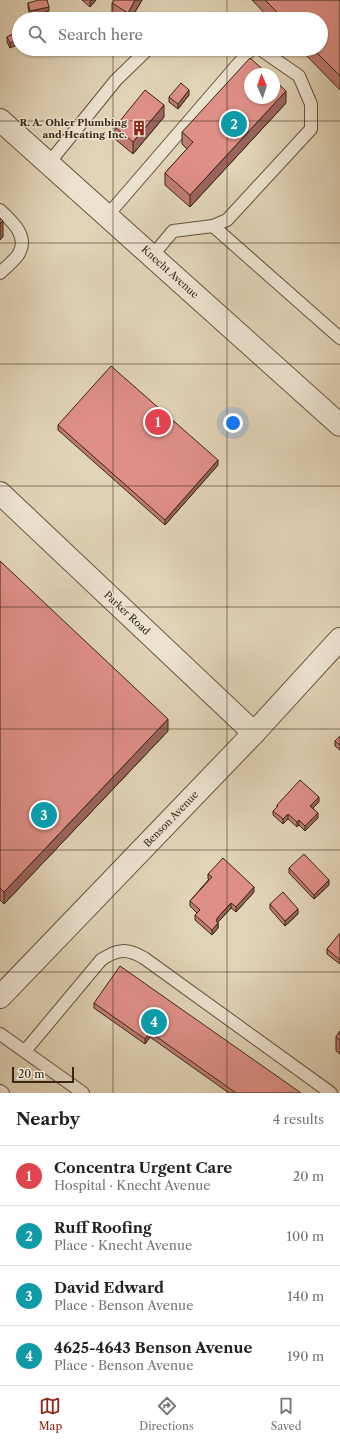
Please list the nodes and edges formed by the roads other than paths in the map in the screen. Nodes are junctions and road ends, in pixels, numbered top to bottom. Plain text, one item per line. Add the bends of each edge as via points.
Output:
1 (141, 56) edge
2 (245, 56) edge
3 (270, 56) edge
4 (0, 120) edge
5 (49, 163) junction
6 (0, 210) edge
7 (107, 216) junction
8 (213, 226) junction
9 (152, 256) junction
10 (0, 273) edge
11 (340, 338) edge
12 (340, 425) edge
13 (0, 493) edge
14 (340, 639) edge
15 (254, 733) junction
16 (0, 997) edge
17 (0, 1034) edge
18 (25, 1051) junction
19 (0, 1091) edge
20 (3, 1093) edge
21 (83, 1093) edge
22 (331, 1093) edge

1 - 5 lane via 116,80
2 - 7 lane
3 - 8 lane via 299,76 311,104 311,129 227,220
4 - 5 street, Knecht Avenue
5 - 7 street, Knecht Avenue
6 - 10 lane via 21,234 22,245 18,254
7 - 9 street, Knecht Avenue
8 - 9 lane via 174,231
8 - 11 lane
9 - 12 street, Knecht Avenue
13 - 15 street, Parker Road
14 - 15 street, Benson Avenue
15 - 16 street, Benson Avenue
17 - 18 lane
18 - 21 lane
18 - 22 lane via 100,960 111,953 133,951
19 - 20 lane

